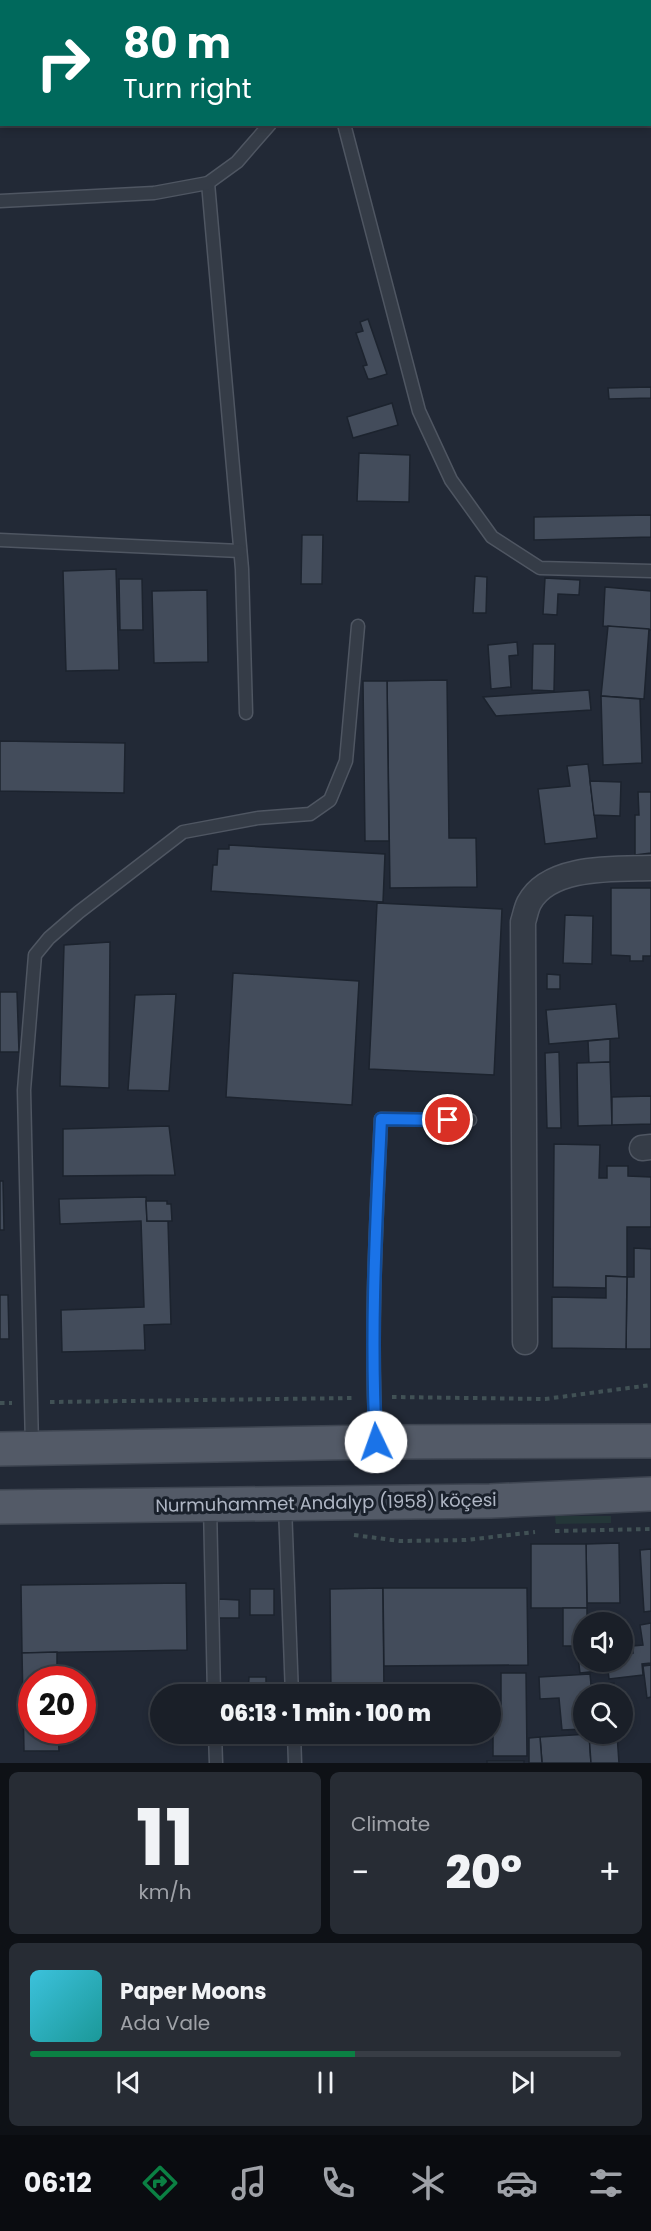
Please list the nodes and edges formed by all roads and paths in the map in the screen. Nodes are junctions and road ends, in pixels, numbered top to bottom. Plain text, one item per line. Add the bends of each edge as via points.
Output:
1 (268, 126) edge
2 (345, 126) edge
3 (208, 183) junction
4 (0, 201) edge
5 (0, 540) edge
6 (240, 551) junction
7 (651, 571) edge
8 (358, 626) dead end
9 (246, 713) dead end
10 (651, 868) edge
11 (470, 1120) dead end
12 (525, 1342) dead end
13 (651, 1385) edge
14 (373, 1397) junction
15 (32, 1402) junction
16 (0, 1403) edge
17 (651, 1441) edge
18 (376, 1442) junction
19 (32, 1448) junction
20 (0, 1449) edge
21 (651, 1494) edge
22 (210, 1504) junction
23 (285, 1505) junction
24 (0, 1507) edge
25 (214, 1684) edge
26 (292, 1684) edge
27 (215, 1744) edge
28 (294, 1744) edge
29 (216, 1763) edge
30 (295, 1763) edge

1 - 3 lane via 237,162
2 - 7 lane via 419,411 451,480 492,537 540,568
3 - 4 lane via 154,193
3 - 6 lane
5 - 6 lane
6 - 9 lane
8 - 15 lane via 346,761 330,800 310,814 258,818 183,832 79,912 35,955 24,1090
10 - 12 street via 596,870 557,880 539,890 528,904 523,922
11 - 14 lane via 381,1119
13 - 14 path via 545,1399
14 - 15 path
14 - 18 lane
15 - 16 path
15 - 19 lane
17 - 18 main road
18 - 19 main road
19 - 20 main road
21 - 23 main road, Nurmuhammet Andalyp (1958) köçesi
22 - 23 main road, Nurmuhammet Andalyp (1958) köçesi
22 - 24 main road, Nurmuhammet Andalyp (1958) köçesi
22 - 25 lane
23 - 26 lane
27 - 29 lane
28 - 30 lane

